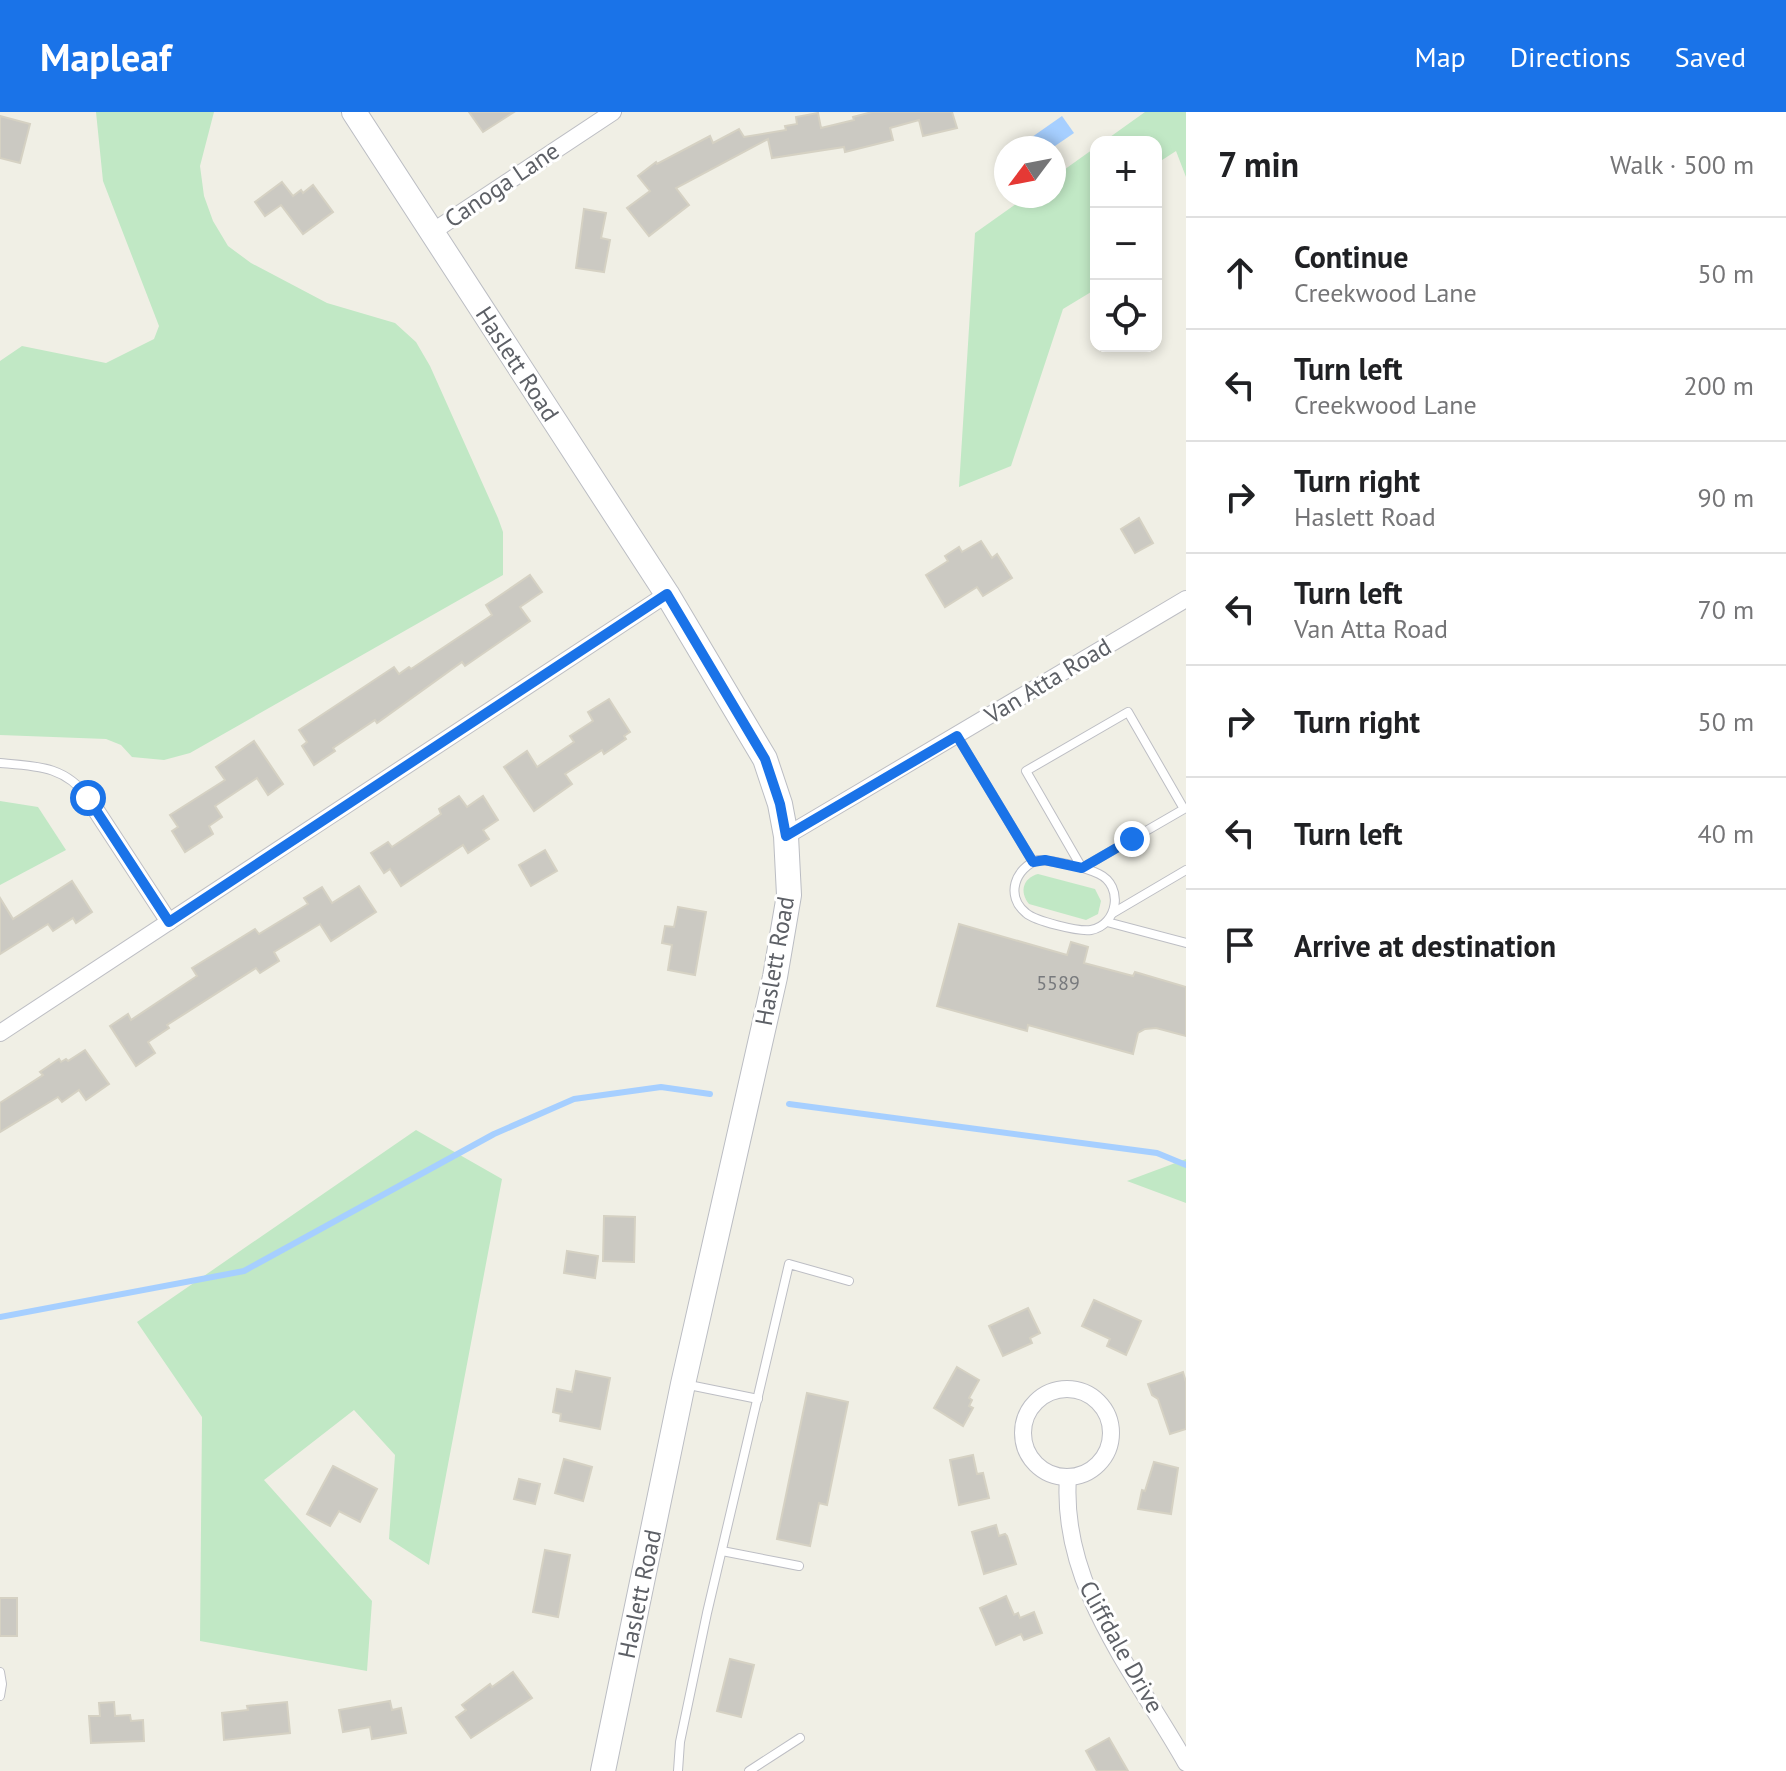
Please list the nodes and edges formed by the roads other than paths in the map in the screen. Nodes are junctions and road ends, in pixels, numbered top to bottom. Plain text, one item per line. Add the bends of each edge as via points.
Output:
1 (354, 112) edge
2 (607, 114) edge
3 (432, 232) junction
4 (667, 594) junction
5 (1186, 599) edge
6 (957, 736) junction
7 (0, 763) edge
8 (88, 798) joint
9 (786, 836) junction
10 (1033, 862) junction
11 (1082, 868) junction
12 (1186, 870) edge
13 (1113, 913) junction
14 (169, 922) junction
15 (1107, 922) junction
16 (1186, 943) edge
17 (0, 1033) edge
18 (849, 1281) dead end
19 (683, 1384) junction
20 (758, 1399) junction
21 (1068, 1477) junction
22 (722, 1551) junction
23 (799, 1566) dead end
24 (0, 1672) edge
25 (0, 1696) edge
26 (800, 1738) dead end
27 (1186, 1763) edge
28 (603, 1771) edge
29 (678, 1771) edge
30 (749, 1771) edge

1 - 3 street, Haslett Road
2 - 3 street, Canoga Lane
3 - 4 street, Haslett Road
4 - 9 street, Haslett Road via 765,759
4 - 14 street
5 - 6 street, Van Atta Road
6 - 9 street, Van Atta Road
6 - 10 lane
7 - 8 lane via 56,770
8 - 14 street
9 - 19 street, Haslett Road via 789,895 775,977
10 - 11 lane
10 - 15 lane via 1021,871 1014,888 1025,913 1082,930
11 - 11 lane via 1184,809 1128,712 1026,771
11 - 13 lane via 1112,886
12 - 13 lane
13 - 15 lane
14 - 17 street
15 - 16 lane
18 - 20 lane via 789,1264
19 - 20 lane
19 - 28 street, Haslett Road
20 - 22 lane
21 - 21 street via 1037,1465 1023,1434 1035,1403 1066,1389 1097,1402 1111,1432 1099,1464
21 - 27 street, Cliffdale Drive via 1068,1523 1087,1589
22 - 23 lane
22 - 29 lane
24 - 25 lane
26 - 30 lane

